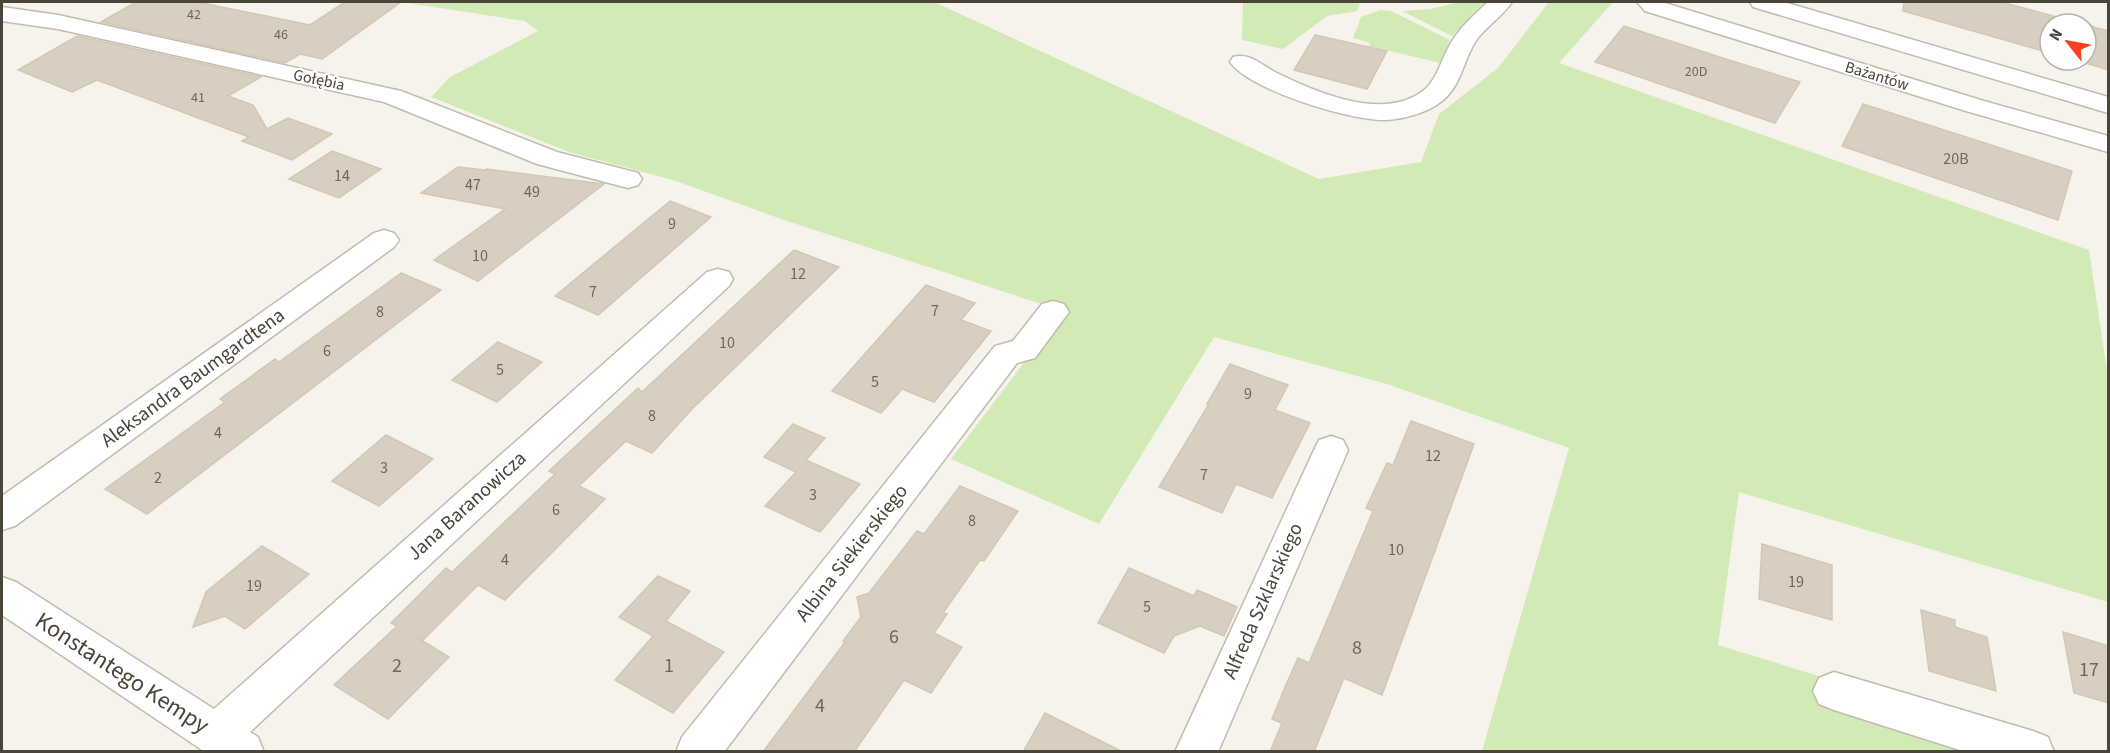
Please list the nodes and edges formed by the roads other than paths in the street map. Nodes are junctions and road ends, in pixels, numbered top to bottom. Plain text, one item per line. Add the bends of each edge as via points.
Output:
1 (1501, 2) edge
2 (1648, 2) edge
3 (1761, 2) edge
4 (2, 14) edge
5 (1242, 62) dead end
6 (2109, 105) edge
7 (2109, 144) edge
8 (628, 179) dead end
9 (384, 240) dead end
10 (718, 279) dead end
11 (1053, 312) dead end
12 (1331, 450) dead end
13 (2, 515) edge
14 (2, 594) edge
15 (1834, 691) dead end
16 (230, 743) edge
17 (698, 752) edge
18 (1196, 752) edge
19 (2033, 752) edge

1 - 5 street via 1462,43 1439,90 1401,109 1365,111 1317,97 1275,83
2 - 7 street, Bażantów via 1942,96
3 - 6 street, Bażantów
4 - 8 street, Gołębia via 58,22 392,96 548,158
9 - 13 street, Aleksandra Baumgardtena
10 - 16 street, Jana Baranowicza
11 - 17 street, Albina Siekierskiego via 1024,350 1006,354
12 - 18 street, Alfreda Szklarskiego
14 - 16 street, Konstantego Kempy
15 - 19 street

